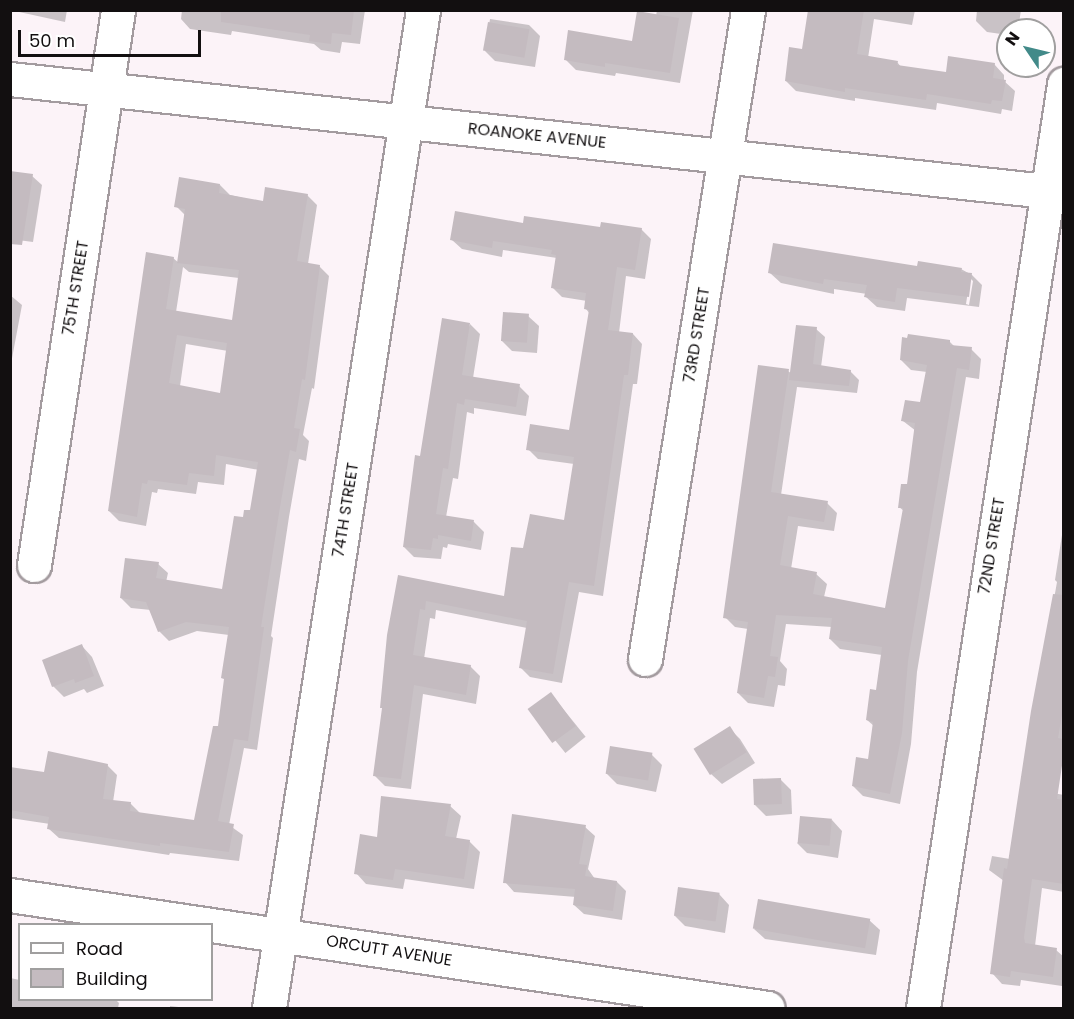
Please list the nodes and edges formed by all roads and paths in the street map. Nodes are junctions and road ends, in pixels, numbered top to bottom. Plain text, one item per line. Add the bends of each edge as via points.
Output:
1 (118, 10) edge
2 (423, 10) edge
3 (748, 10) edge
4 (10, 79) edge
5 (1064, 84) edge
6 (106, 89) junction
7 (406, 122) junction
8 (725, 157) junction
9 (1055, 192) edge
10 (34, 565) dead end
11 (645, 659) dead end
12 (10, 895) edge
13 (204, 923) edge
14 (213, 924) edge
15 (280, 934) junction
16 (666, 1001) edge
17 (269, 1008) edge
18 (768, 1008) edge
19 (923, 1008) edge

1 - 6 street, 75TH STREET
2 - 7 street, 74TH STREET
3 - 8 street, 73RD STREET
4 - 6 street, ROANOKE AVENUE
5 - 9 street, 72ND STREET
6 - 7 street, ROANOKE AVENUE
6 - 10 street, 75TH STREET
7 - 8 street, ROANOKE AVENUE
7 - 15 street, 74TH STREET
8 - 9 street, ROANOKE AVENUE
8 - 11 street, 73RD STREET
9 - 19 street, 72ND STREET
12 - 13 street, ORCUTT AVENUE
14 - 15 street, ORCUTT AVENUE
15 - 16 street, ORCUTT AVENUE
15 - 17 street, 74TH STREET
16 - 18 street, ORCUTT AVENUE

